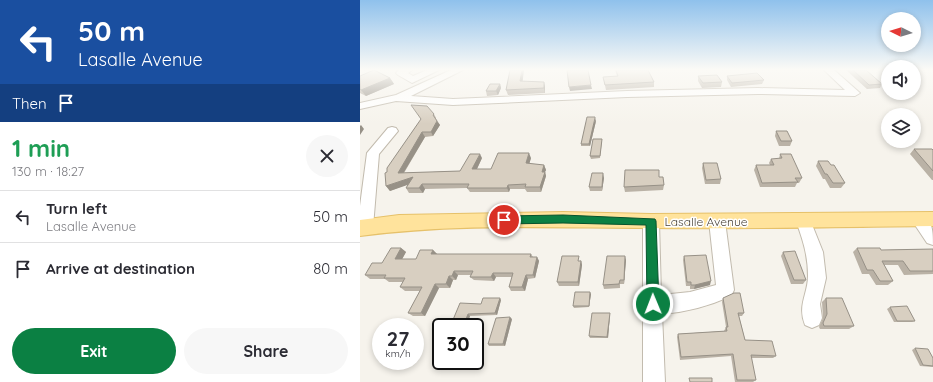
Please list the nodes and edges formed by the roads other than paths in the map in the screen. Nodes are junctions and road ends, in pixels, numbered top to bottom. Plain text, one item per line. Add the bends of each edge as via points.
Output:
1 (417, 88) edge
2 (849, 88) edge
3 (396, 98) junction
4 (360, 106) edge
5 (392, 131) dead end
6 (926, 219) edge
7 (651, 221) junction
8 (717, 221) junction
9 (804, 221) junction
10 (363, 228) edge
11 (933, 238) edge
12 (653, 304) junction
13 (812, 318) dead end
14 (654, 382) edge

1 - 3 street
2 - 3 street via 855,93 758,91 452,102
3 - 4 street
5 - 10 street via 373,153
6 - 9 main road, Lasalle Avenue
6 - 11 street
7 - 8 main road, Lasalle Avenue
7 - 10 main road, Lasalle Avenue via 563,219 399,223
7 - 12 street
8 - 9 main road, Lasalle Avenue
8 - 12 street via 725,290 700,299
9 - 13 street via 815,252 818,278 811,304
12 - 14 street

